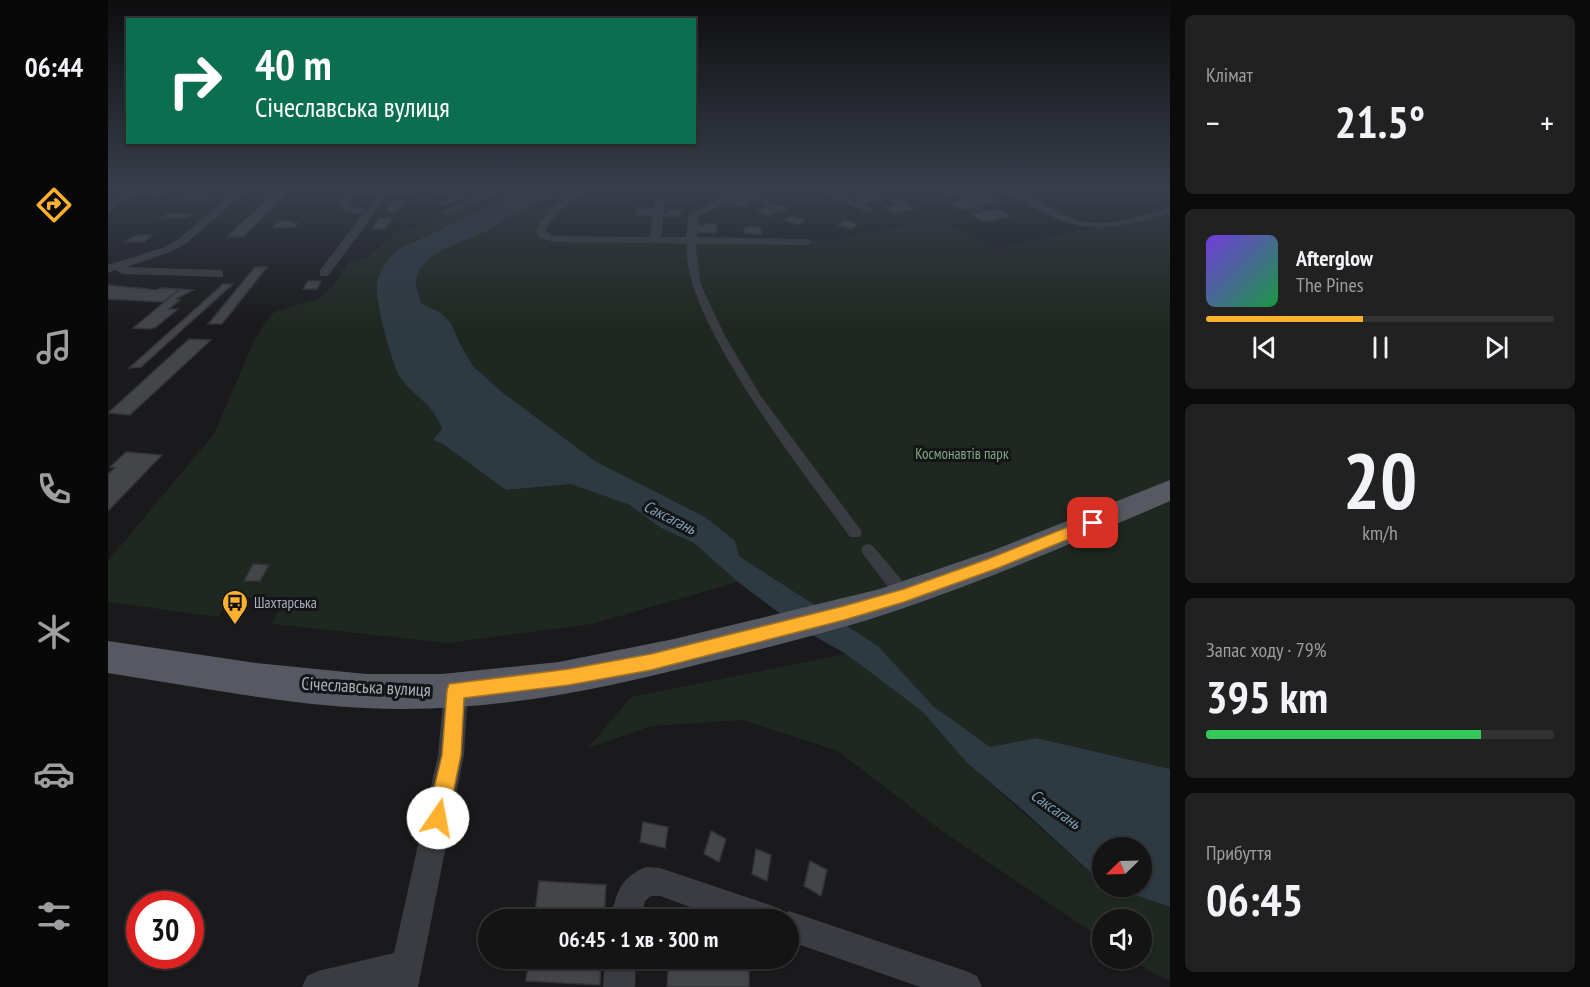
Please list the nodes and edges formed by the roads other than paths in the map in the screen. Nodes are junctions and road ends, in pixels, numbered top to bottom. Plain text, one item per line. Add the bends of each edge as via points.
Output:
1 (190, 234) edge
2 (354, 234) edge
3 (542, 234) edge
4 (656, 234) edge
5 (691, 234) edge
6 (655, 239) junction
7 (691, 240) junction
8 (807, 242) dead end
9 (108, 269) edge
10 (324, 273) dead end
11 (219, 274) dead end
12 (1170, 490) edge
13 (855, 533) dead end
14 (868, 550) dead end
15 (904, 596) junction
16 (108, 657) edge
17 (456, 690) junction
18 (628, 909) edge
19 (738, 909) edge
20 (799, 929) edge
21 (620, 969) edge
22 (404, 977) edge
23 (318, 987) edge
24 (619, 987) edge
25 (966, 987) edge

1 - 9 street via 166,250
2 - 10 street
3 - 6 street via 553,239
4 - 6 street
5 - 7 street
6 - 7 street
7 - 8 street
7 - 13 street via 696,285 720,336 755,396
9 - 11 street
12 - 15 main road, Січеславська вулиця via 1015,555
14 - 15 street
15 - 17 main road, Січеславська вулиця via 651,662
16 - 17 main road, Січеславська вулиця via 356,690
17 - 22 street via 451,755
18 - 19 street via 632,893 646,881 660,882
20 - 25 street
21 - 24 street
22 - 23 street

